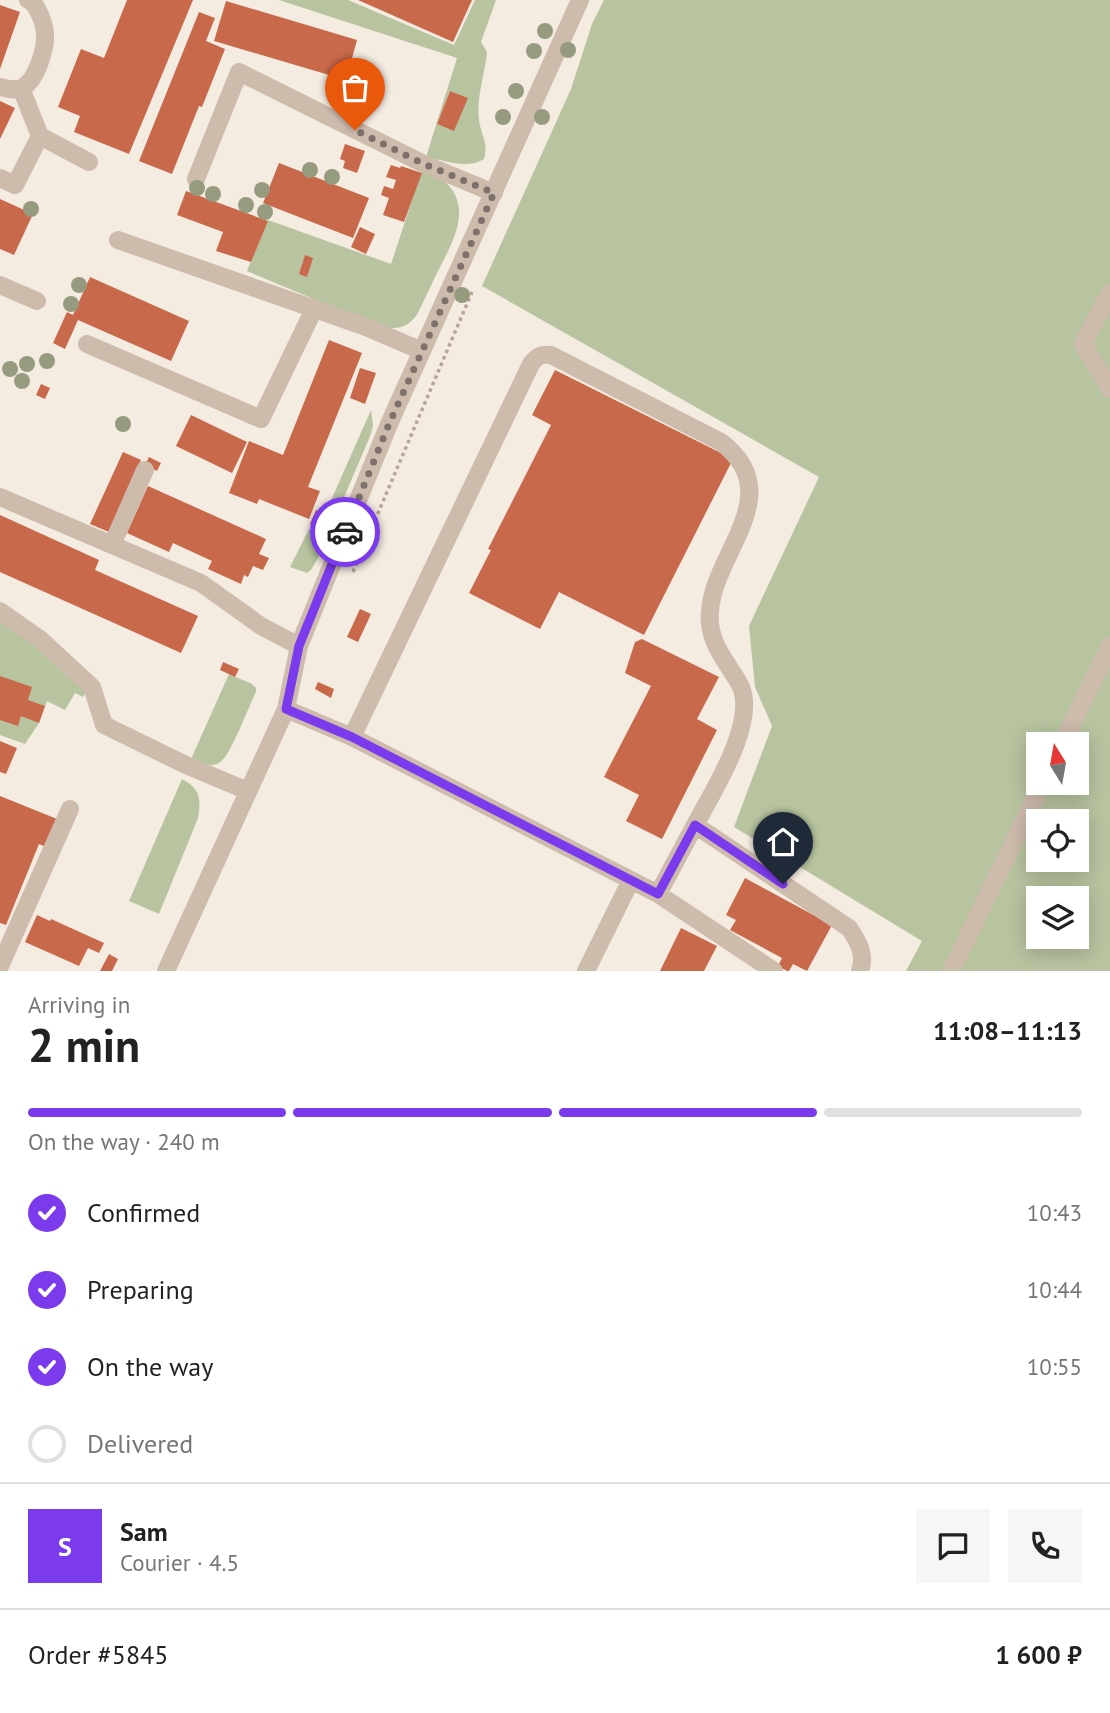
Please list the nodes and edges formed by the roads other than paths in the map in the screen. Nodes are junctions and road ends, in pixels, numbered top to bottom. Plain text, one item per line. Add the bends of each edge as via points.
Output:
1 (29, 0) edge
2 (580, 0) edge
3 (0, 87) edge
4 (21, 88) junction
5 (40, 136) junction
6 (89, 162) dead end
7 (0, 178) edge
8 (196, 179) dead end
9 (494, 193) junction
10 (118, 240) dead end
11 (0, 285) edge
12 (1110, 293) edge
13 (37, 302) dead end
14 (314, 309) junction
15 (87, 344) dead end
16 (422, 351) junction
17 (1110, 389) edge
18 (145, 470) dead end
19 (0, 497) edge
20 (112, 545) junction
21 (0, 611) edge
22 (299, 646) junction
23 (1110, 646) edge
24 (286, 709) junction
25 (1068, 732) edge
26 (352, 737) junction
27 (248, 791) junction
28 (1037, 795) edge
29 (70, 809) dead end
30 (695, 825) junction
31 (631, 880) junction
32 (658, 894) junction
33 (955, 963) edge
34 (0, 966) edge
35 (166, 971) edge
36 (586, 971) edge
37 (774, 971) edge
38 (860, 971) edge
39 (970, 971) edge

1 - 4 street via 43,23 45,45 34,74
2 - 9 street
3 - 4 street
4 - 5 street
5 - 6 street
5 - 7 street via 15,185
8 - 9 street via 239,72 424,164
9 - 16 street
10 - 14 street
11 - 13 street
12 - 17 street via 1083,344
14 - 15 street via 261,419
14 - 16 street
16 - 22 street
18 - 20 street
19 - 20 street
20 - 22 street via 201,583 261,626
21 - 27 street via 40,639 92,687 104,725
22 - 24 street
23 - 25 street
24 - 26 street
24 - 27 street
26 - 30 street via 531,364 541,355 551,355 721,442 745,472 749,509 711,597 709,615 718,651 741,686 742,724 734,750
26 - 31 street
27 - 35 street
28 - 33 street
29 - 34 street
30 - 32 street
30 - 38 street via 849,928 863,957
31 - 32 street
31 - 36 street
32 - 37 street
33 - 39 street

